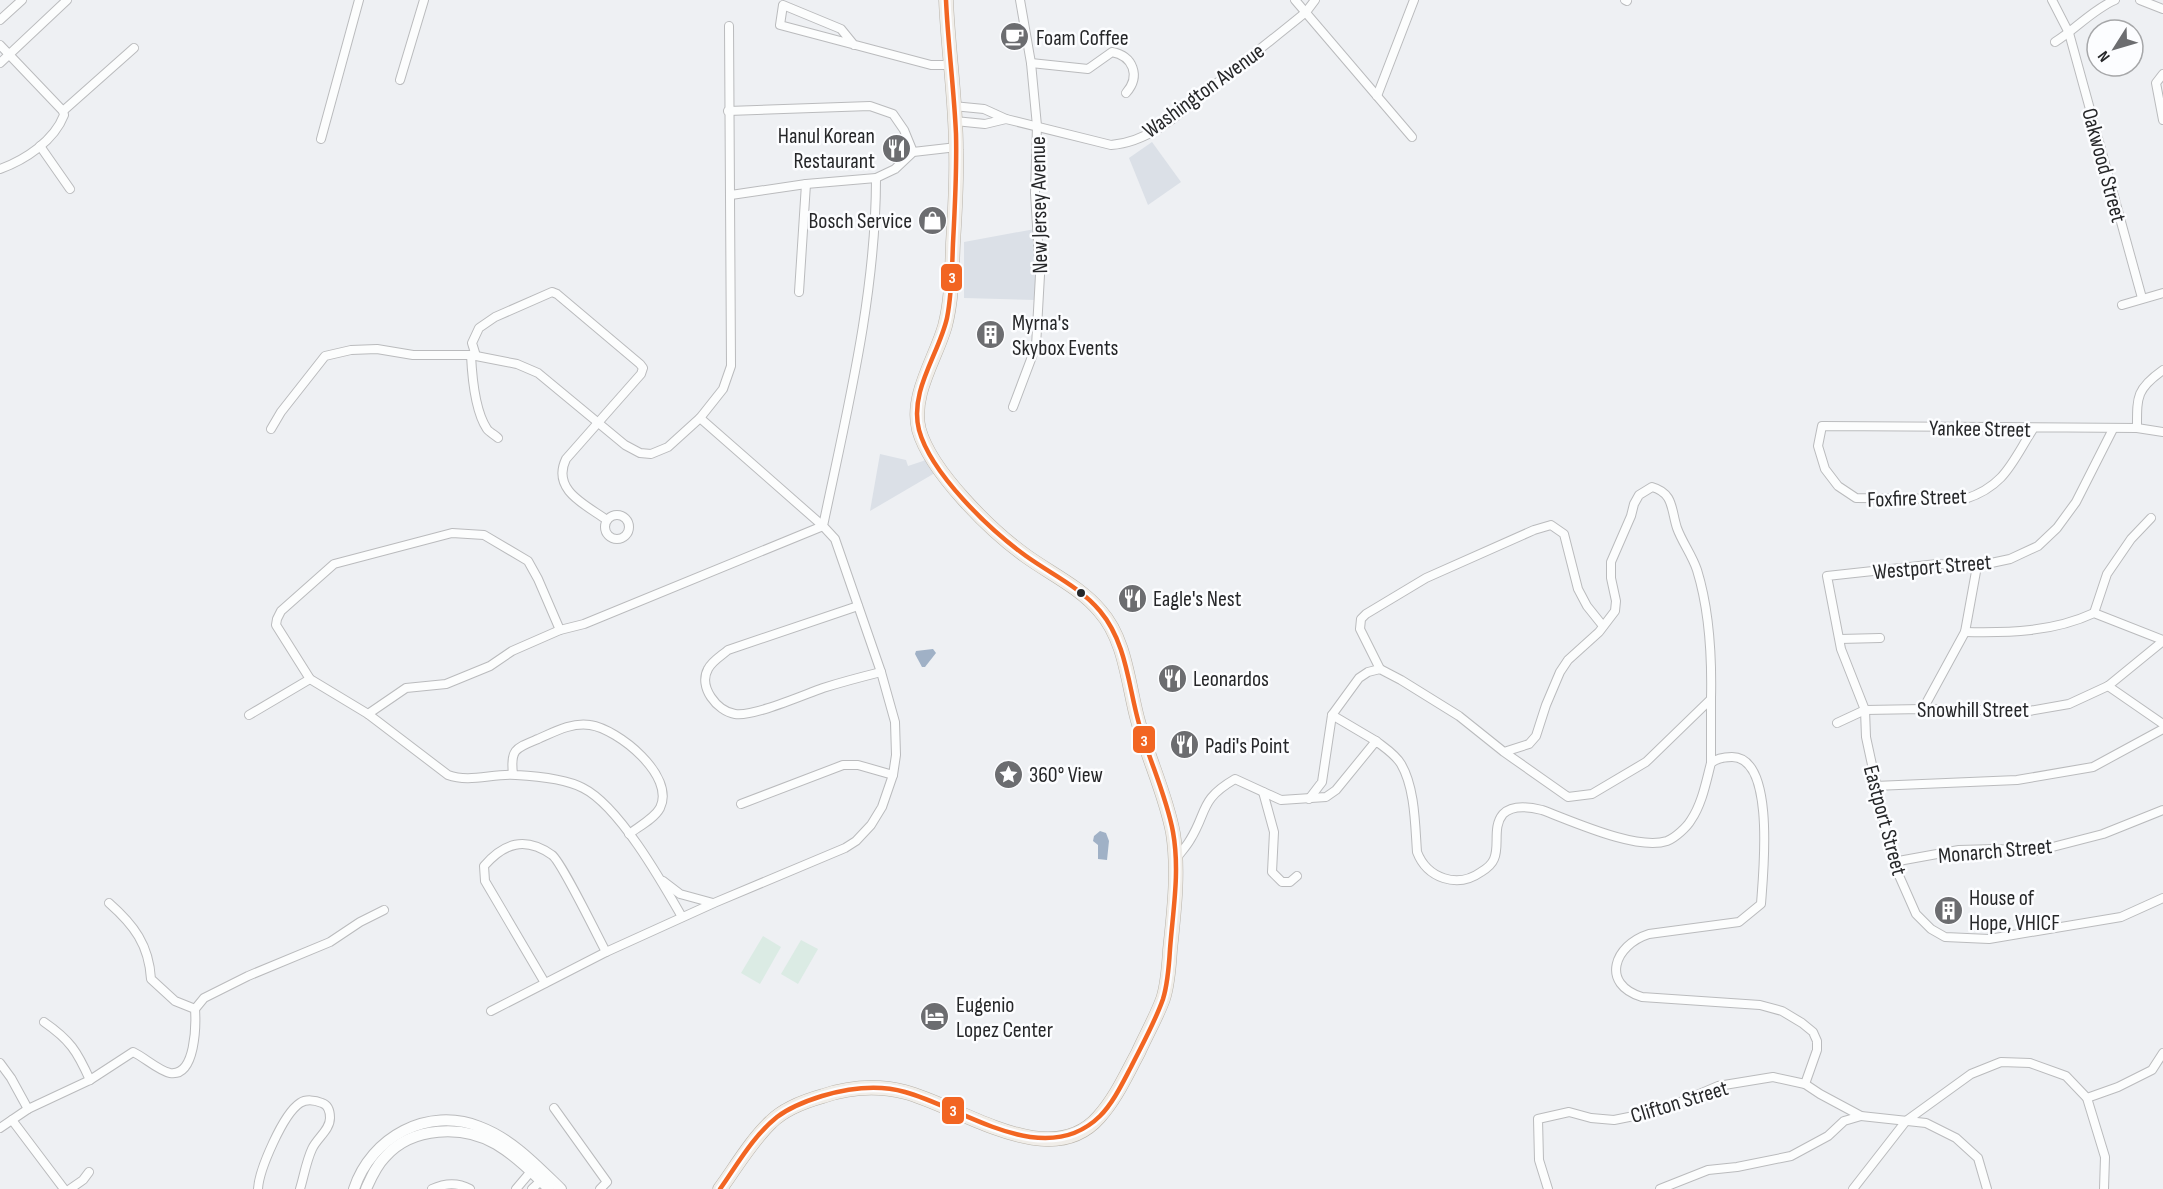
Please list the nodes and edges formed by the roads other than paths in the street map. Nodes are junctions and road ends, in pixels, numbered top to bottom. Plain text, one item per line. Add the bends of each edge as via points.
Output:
1 (22, 0) edge
2 (67, 0) edge
3 (359, 0) edge
4 (424, 0) edge
5 (946, 0) edge
6 (1020, 0) edge
7 (1295, 0) edge
8 (1315, 0) edge
9 (1414, 0) edge
10 (2052, 0) edge
11 (2115, 0) edge
12 (2140, 0) edge
13 (2163, 9) edge
14 (1306, 12) junction
15 (0, 20) edge
16 (729, 26) dead end
17 (2069, 33) junction
18 (2055, 42) dead end
19 (0, 45) edge
20 (854, 45) junction
21 (134, 48) dead end
22 (8, 55) junction
23 (0, 63) edge
24 (1031, 63) junction
25 (950, 65) junction
26 (2163, 74) edge
27 (400, 80) dead end
28 (1126, 93) dead end
29 (1377, 96) junction
30 (953, 105) junction
31 (63, 111) junction
32 (728, 111) junction
33 (1006, 119) junction
34 (2163, 120) edge
35 (954, 121) junction
36 (1037, 126) junction
37 (1412, 137) dead end
38 (321, 139) dead end
39 (40, 146) junction
40 (957, 147) junction
41 (913, 152) junction
42 (0, 169) edge
43 (876, 178) junction
44 (806, 184) junction
45 (70, 189) dead end
46 (731, 195) junction
47 (798, 292) dead end
48 (2163, 293) edge
49 (2142, 298) junction
50 (2122, 305) dead end
51 (474, 356) junction
52 (2163, 370) edge
53 (1013, 407) dead end
54 (700, 418) junction
55 (598, 423) junction
56 (1822, 426) joint
57 (2138, 428) junction
58 (271, 429) dead end
59 (2033, 429) junction
60 (2114, 429) junction
61 (2163, 432) edge
62 (498, 438) dead end
63 (2151, 518) dead end
64 (607, 520) dead end
65 (823, 526) junction
66 (1977, 566) junction
67 (1827, 576) joint
68 (858, 606) junction
69 (2094, 614) junction
70 (1603, 626) junction
71 (560, 630) junction
72 (1965, 632) junction
73 (1880, 638) dead end
74 (1840, 639) junction
75 (2163, 641) edge
76 (1380, 669) junction
77 (881, 672) junction
78 (310, 679) junction
79 (2108, 686) junction
80 (1711, 699) junction
81 (1923, 709) junction
82 (1865, 710) junction
83 (368, 714) junction
84 (249, 715) dead end
85 (1332, 715) junction
86 (1837, 723) dead end
87 (2163, 726) edge
88 (1376, 741) junction
89 (1504, 752) junction
90 (1711, 764) junction
91 (513, 774) junction
92 (893, 775) junction
93 (1875, 786) junction
94 (1263, 792) junction
95 (1309, 799) junction
96 (741, 804) dead end
97 (2163, 810) edge
98 (628, 834) junction
99 (1175, 860) junction
100 (1893, 862) junction
101 (1297, 876) dead end
102 (660, 879) junction
103 (2163, 898) edge
104 (109, 903) dead end
105 (714, 903) junction
106 (384, 910) dead end
107 (682, 917) junction
108 (606, 952) junction
109 (545, 983) junction
110 (195, 1009) junction
111 (491, 1011) dead end
112 (44, 1022) dead end
113 (2163, 1053) edge
114 (0, 1063) edge
115 (90, 1080) junction
116 (1805, 1084) junction
117 (2087, 1098) junction
118 (554, 1108) dead end
119 (28, 1109) junction
120 (1861, 1116) junction
121 (12, 1120) junction
122 (1906, 1121) junction
123 (0, 1128) edge
124 (533, 1169) junction
125 (88, 1172) dead end
126 (546, 1182) edge
127 (64, 1189) edge
128 (70, 1189) edge
129 (258, 1189) edge
130 (300, 1189) edge
131 (354, 1189) edge
132 (366, 1189) edge
133 (432, 1189) edge
134 (470, 1189) edge
135 (516, 1189) edge
136 (532, 1189) edge
137 (561, 1189) edge
138 (600, 1189) edge
139 (720, 1189) edge
140 (1548, 1189) edge
141 (1660, 1189) edge
142 (1853, 1189) edge
143 (1987, 1189) edge
144 (2104, 1189) edge

1 - 15 street
2 - 22 street
3 - 38 street
4 - 27 street
5 - 25 main road
6 - 24 street, New Jersey Avenue
7 - 14 street
8 - 14 street, Washington Avenue
9 - 29 street
10 - 17 street, Oakwood Street
11 - 17 street
12 - 13 street
14 - 29 street
14 - 36 street, Washington Avenue via 1167,122 1141,138 1111,145
16 - 32 street
17 - 18 street
17 - 49 street, Oakwood Street
19 - 22 street
20 - 20 street via 780,25 783,5 841,29
20 - 25 street via 931,65
21 - 31 street
22 - 23 street
22 - 31 street
24 - 28 street via 1088,69 1112,52 1122,54 1135,77
24 - 36 street, New Jersey Avenue
25 - 30 main road
26 - 34 street via 2156,83
29 - 37 street
30 - 33 street, Washington Avenue via 984,109
30 - 35 main road
31 - 39 street via 61,123
32 - 41 street via 870,106 893,114
32 - 46 street
33 - 35 street, Washington Avenue via 986,124
33 - 36 street, Washington Avenue
35 - 40 main road
36 - 53 street, New Jersey Avenue via 1035,193 1040,275 1036,346
39 - 42 street
39 - 45 street
40 - 41 street
40 - 99 main road via 949,303 919,396 919,431 939,467 969,504 1023,554 1083,594 1108,621 1123,659 1170,822
41 - 43 street via 895,169
43 - 44 street
43 - 65 street via 871,283
44 - 46 street
44 - 47 street
46 - 54 street via 731,366 723,389
48 - 49 street
49 - 50 street
51 - 55 street via 517,364 538,373
51 - 55 street via 472,343 479,328 523,304 555,293 642,366 641,374
51 - 58 street via 413,355 377,349 325,356
51 - 62 street via 472,374 479,408 487,429
52 - 57 street via 2137,396
54 - 55 street via 668,447 651,454 633,451
54 - 65 street
55 - 64 street via 566,459 561,472 572,496
56 - 59 street, Yankee Street
56 - 59 street, Foxfire Street via 1818,446 1825,468 1838,486 1856,498 1965,499 1983,493 2000,480
57 - 60 street, Yankee Street
57 - 61 street, Yankee Street
59 - 60 street, Yankee Street
60 - 66 street, Westport Street via 2076,502 2057,528 2038,546 2010,559
63 - 69 street via 2107,574
65 - 68 street via 836,539
65 - 71 street via 584,624
66 - 67 street, Westport Street via 1937,564
66 - 72 street
67 - 74 street, Eastport Street
68 - 77 street
68 - 77 street via 728,650 707,670 706,687 713,701 736,714
69 - 72 street via 2072,623 2011,633
69 - 75 street
70 - 76 street via 1578,589 1564,534 1551,525 1426,578 1366,614 1360,629
70 - 80 street via 1615,611 1611,562 1634,504 1639,495 1652,487 1661,490 1668,498 1696,568 1706,604 1712,658
70 - 89 street via 1560,672 1536,736 1529,744
71 - 78 street via 528,561 484,535 452,533 334,564 281,611 276,626
71 - 83 street via 464,678 406,688
72 - 81 street
73 - 74 street
74 - 82 street, Eastport Street
75 - 79 street, Snowhill Street
76 - 85 street via 1359,678
76 - 89 street via 1459,716
77 - 92 street via 895,722
78 - 83 street
78 - 84 street
79 - 81 street, Snowhill Street via 2069,704 2029,711
79 - 87 street
80 - 89 street via 1646,762 1592,794 1568,797
80 - 90 street
81 - 82 street, Snowhill Street
82 - 86 street, Snowhill Street
82 - 93 street, Eastport Street
83 - 91 street via 448,775 476,778
85 - 88 street
85 - 95 street via 1322,782
87 - 93 street via 2093,767 2017,780
88 - 90 street via 1401,765 1408,784 1421,863 1431,873 1448,880 1470,878 1495,859 1500,820 1510,809 1542,810 1630,841 1667,841 1691,822
88 - 95 street via 1335,790 1326,797
90 - 116 street via 1724,757 1738,757 1748,763 1760,787 1766,834 1761,904 1739,922 1636,938 1619,958 1617,978 1623,988 1642,997 1760,1005 1782,1011 1813,1032 1817,1041
91 - 98 street via 583,787 617,817
91 - 98 street via 511,758 522,745 578,725 611,732 634,747 657,775 663,794 653,816
92 - 96 street via 843,765
92 - 105 street via 877,816 856,841
93 - 100 street, Eastport Street
94 - 95 street via 1281,800
94 - 99 street via 1235,779 1220,787 1206,802 1191,839
94 - 101 street via 1274,832 1272,872 1282,882
97 - 100 street, Monarch Street via 2103,834 2037,851 1959,850
98 - 102 street
99 - 139 main road via 1173,917 1162,1000 1115,1098 1087,1129 1064,1138 1032,1139 906,1092 876,1088 841,1090 775,1118
100 - 103 street, Eastport Street via 1916,914 1945,937 1989,939 2121,917
102 - 105 street via 680,894
102 - 107 street
104 - 110 street via 138,934 150,961 151,979 175,1001
105 - 107 street
106 - 110 street via 330,942 204,998
107 - 108 street
108 - 109 street
108 - 109 street via 554,856 529,844 513,844 496,853 484,866 485,881
109 - 111 street
110 - 115 street via 195,1036 188,1062 180,1071 170,1073 133,1052
112 - 115 street via 73,1046
113 - 117 street via 2152,1070
114 - 119 street
115 - 119 street
116 - 120 street, Clifton Street
116 - 140 street, Clifton Street via 1773,1077 1718,1086 1659,1111 1614,1120 1569,1112 1538,1119 1539,1160
117 - 122 street via 2066,1076 2030,1063 2001,1062 1971,1074
117 - 144 street via 2105,1157
118 - 138 street via 607,1182
119 - 121 street
120 - 122 street, Clifton Street
120 - 141 street via 1844,1121 1828,1136 1791,1156 1708,1170
121 - 123 street
121 - 127 street
122 - 142 street
122 - 143 street, Clifton Street via 1926,1123 1956,1138 1978,1158
124 - 126 street
124 - 131 street via 512,1145 479,1126 446,1120 405,1130 376,1149
124 - 132 street via 476,1135 446,1131 412,1138 393,1149 380,1162
124 - 135 street
125 - 128 street
126 - 136 street
126 - 137 street
129 - 130 street via 281,1127 297,1106 313,1100 324,1104 330,1119 311,1151
133 - 134 street via 444,1184

